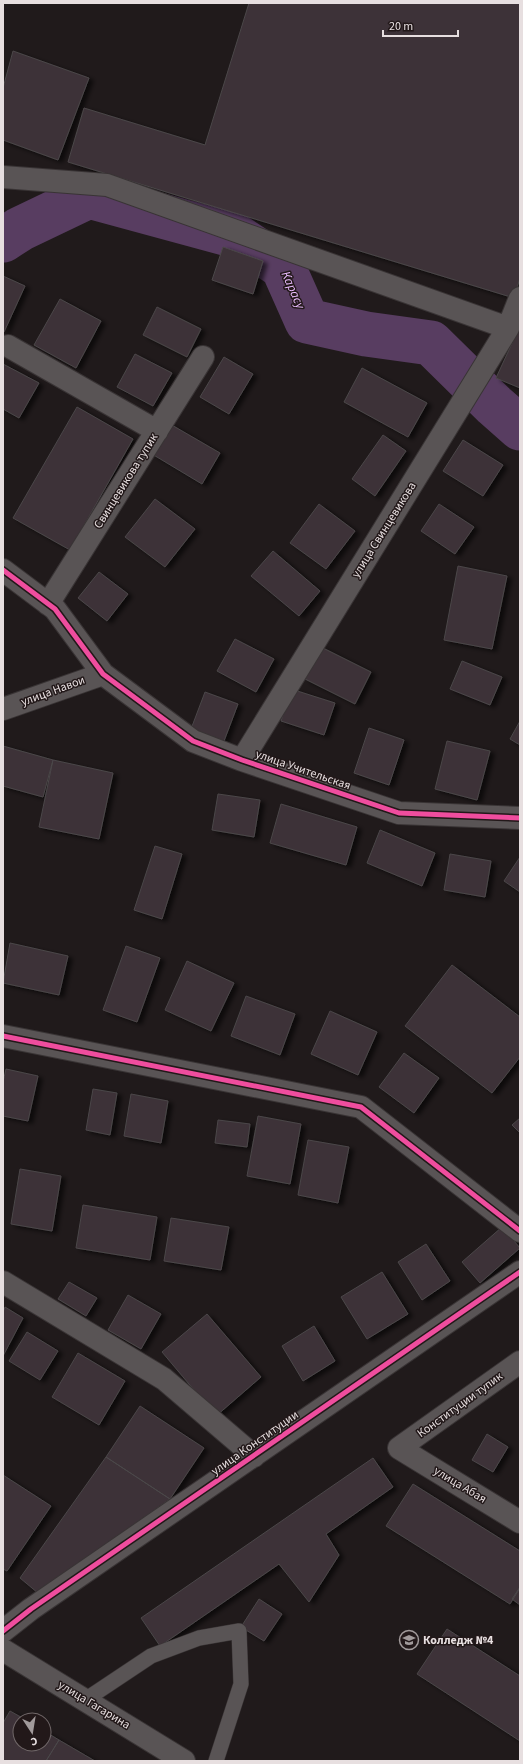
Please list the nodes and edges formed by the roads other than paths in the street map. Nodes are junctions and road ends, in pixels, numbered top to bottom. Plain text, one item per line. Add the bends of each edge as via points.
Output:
1 (3, 177) edge
2 (520, 298) edge
3 (508, 328) junction
4 (8, 346) dead end
5 (203, 357) dead end
6 (157, 431) junction
7 (3, 570) edge
8 (48, 604) junction
9 (103, 674) junction
10 (3, 709) edge
11 (242, 760) junction
12 (518, 816) edge
13 (3, 1036) edge
14 (520, 1232) edge
15 (520, 1272) edge
16 (3, 1282) edge
17 (520, 1362) edge
18 (399, 1448) joint
19 (254, 1456) junction
20 (520, 1522) edge
21 (3, 1631) edge
22 (3, 1650) edge
23 (85, 1700) junction
24 (184, 1761) edge
25 (216, 1761) edge

1 - 3 street via 106,185
2 - 3 street, улица Свинцевикова
3 - 11 street, улица Свинцевикова
4 - 6 street
5 - 6 street, Свинцевикова тупик
6 - 8 street, Свинцевикова тупик
7 - 8 street, улица Учительская
8 - 9 street, улица Учительская
9 - 10 street, улица Навои
9 - 11 street, улица Учительская via 194,741
11 - 12 street, улица Учительская via 399,813
13 - 14 street via 360,1107
15 - 19 street, улица Конституции
16 - 19 street, улица Конституции via 164,1379
17 - 18 street, Конституции тупик
18 - 20 street, улица Абая
19 - 21 street, улица Конституции via 31,1609
22 - 23 street, улица Гагарина
23 - 24 street, улица Гагарина
23 - 25 lane via 151,1656 199,1638 239,1631 240,1684

